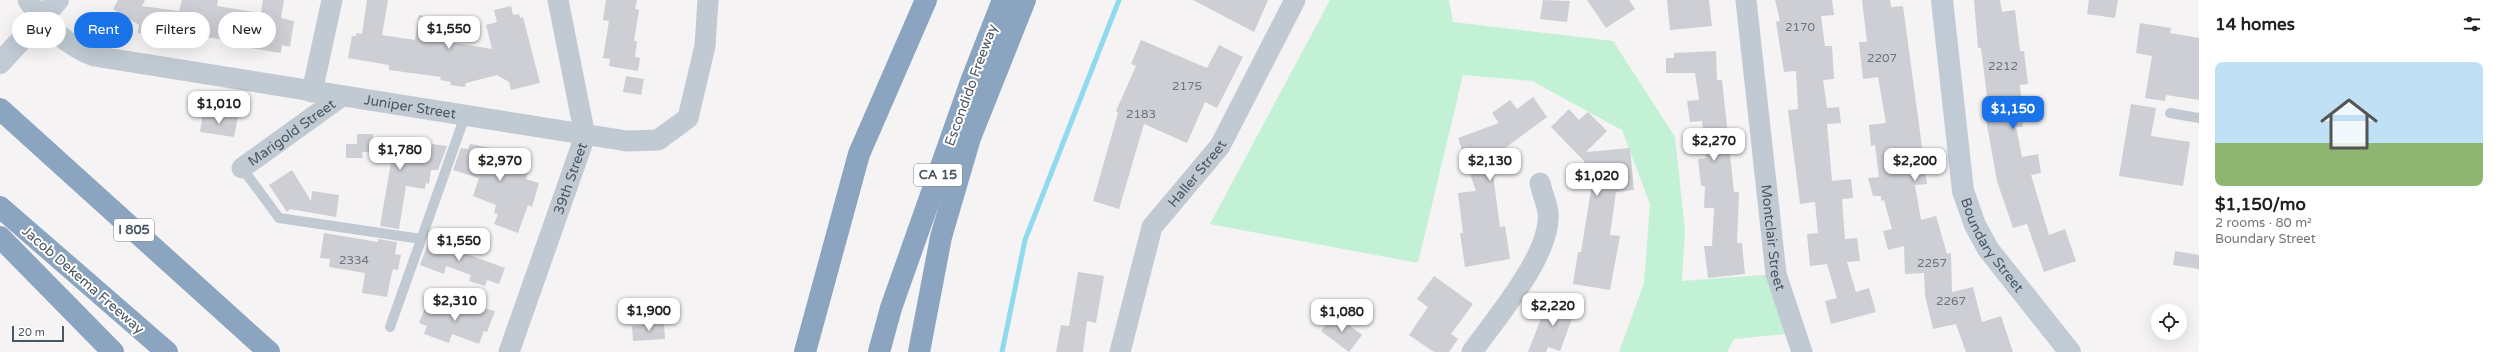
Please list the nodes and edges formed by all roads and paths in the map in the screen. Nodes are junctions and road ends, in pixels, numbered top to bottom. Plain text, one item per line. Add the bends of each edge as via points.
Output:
1 (28, 0) edge
2 (58, 0) edge
3 (332, 0) edge
4 (558, 0) edge
5 (708, 0) edge
6 (926, 0) edge
7 (1003, 0) edge
8 (1025, 0) edge
9 (1295, 0) edge
10 (1746, 0) edge
11 (1942, 0) edge
12 (36, 12) edge
13 (48, 12) edge
14 (66, 41) edge
15 (14, 48) edge
16 (0, 63) edge
17 (312, 92) junction
18 (342, 96) junction
19 (0, 109) edge
20 (2170, 113) dead end
21 (465, 116) junction
22 (2199, 118) edge
23 (585, 136) junction
24 (242, 168) joint
25 (1540, 183) dead end
26 (0, 207) edge
27 (0, 237) edge
28 (421, 239) junction
29 (390, 327) dead end
30 (113, 352) edge
31 (166, 352) edge
32 (269, 352) edge
33 (509, 352) edge
34 (805, 352) edge
35 (879, 352) edge
36 (919, 352) edge
37 (1120, 352) edge
38 (1472, 352) edge
39 (1802, 352) edge
40 (2070, 352) edge

1 - 12 street, Juniper Street
2 - 13 street
3 - 17 street
4 - 23 street, 39th Street
5 - 23 street, Juniper Street via 706,46 688,118 658,140 627,141
6 - 34 highway via 859,154
7 - 35 highway, Escondido Freeway / CA 15 via 901,278
8 - 36 highway via 970,138 941,237
9 - 37 street, Haller Street via 1220,146 1152,227
10 - 39 street, Montclair Street via 1776,274
11 - 40 street, Boundary Street via 1963,191 1974,225 1988,250
14 - 17 street, Juniper Street via 76,49 94,56
15 - 16 street
17 - 18 street, Juniper Street
18 - 21 street, Juniper Street
18 - 24 street, Marigold Street
19 - 32 highway, I 805
20 - 22 lane
21 - 23 street, Juniper Street
21 - 28 lane
23 - 33 street, 39th Street
24 - 28 lane via 279,218
25 - 38 street via 1548,214 1543,242 1530,270
26 - 31 highway, Jacob Dekema Freeway
27 - 30 highway
28 - 29 lane

